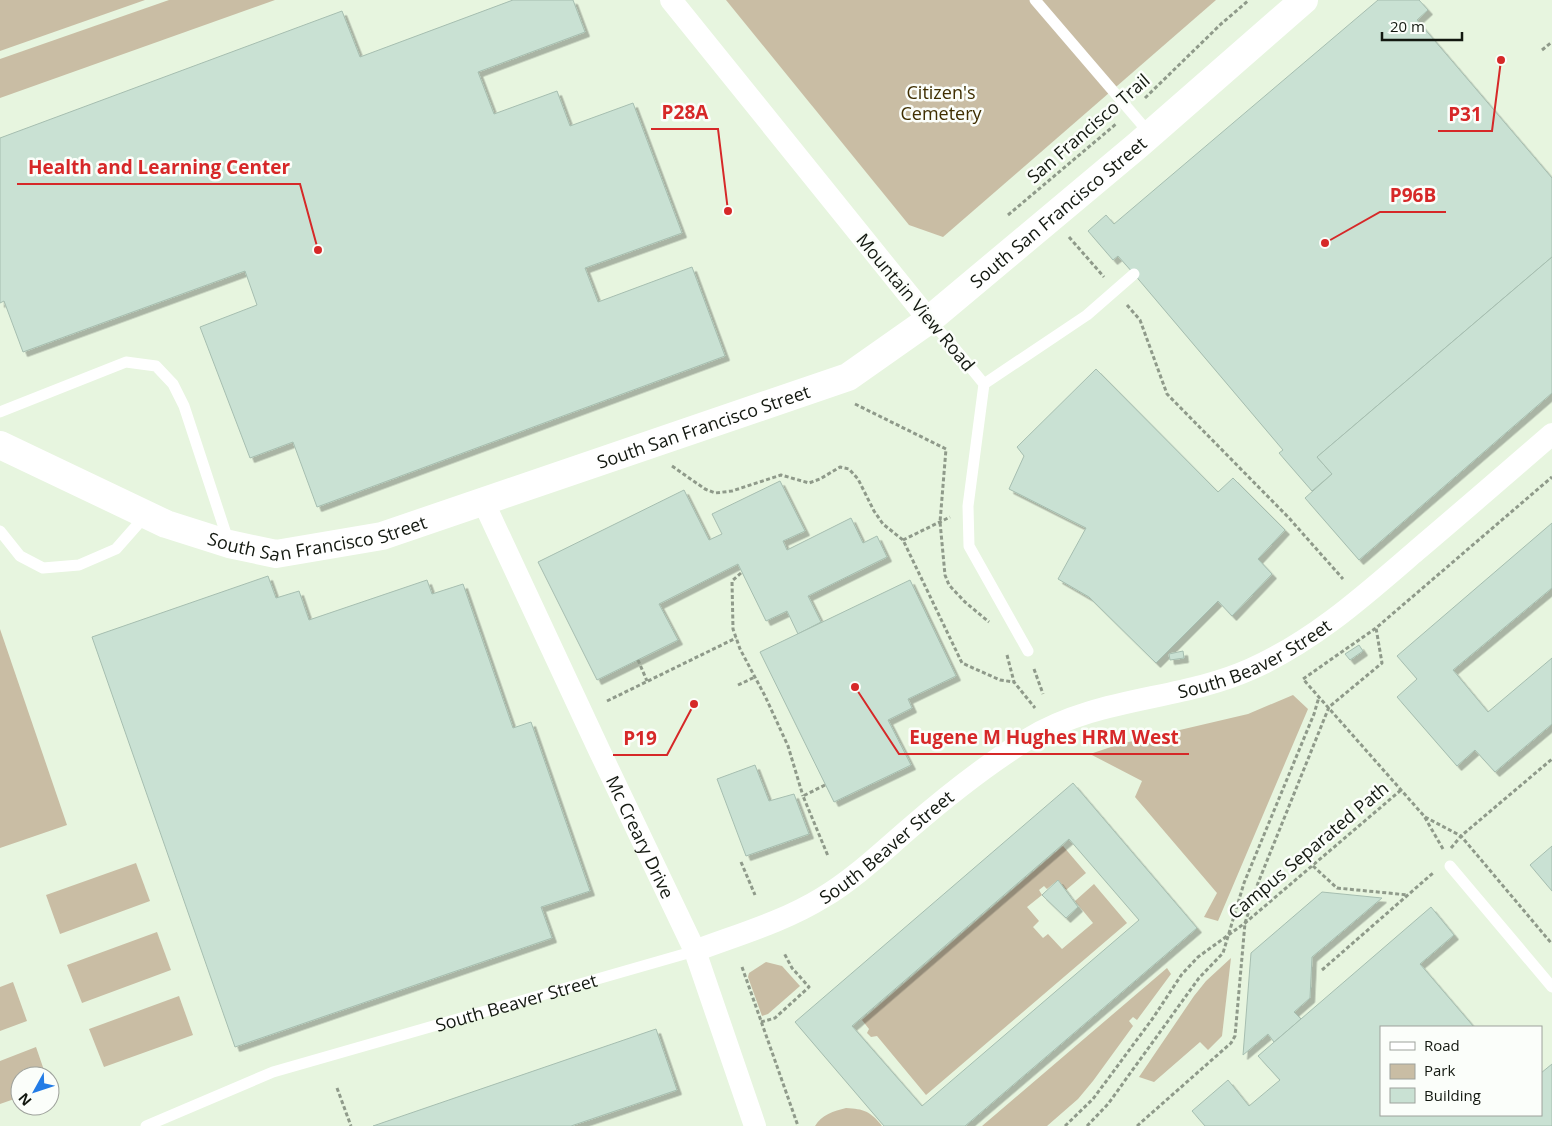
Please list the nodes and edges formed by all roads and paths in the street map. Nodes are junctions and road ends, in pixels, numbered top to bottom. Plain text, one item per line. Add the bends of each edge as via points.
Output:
1 (671, 0) edge
2 (1035, 0) edge
3 (1249, 0) edge
4 (1304, 0) edge
5 (1552, 42) edge
6 (1542, 50) dead end
7 (1131, 112) junction
8 (1150, 134) junction
9 (1006, 217) dead end
10 (1066, 234) dead end
11 (1134, 274) dead end
12 (1115, 291) junction
13 (929, 320) junction
14 (984, 384) junction
15 (854, 404) dead end
16 (0, 412) edge
17 (1552, 434) edge
18 (0, 445) edge
19 (946, 449) dead end
20 (668, 463) dead end
21 (1552, 477) edge
22 (483, 501) junction
23 (968, 506) junction
24 (146, 515) junction
25 (0, 531) edge
26 (903, 540) junction
27 (229, 544) junction
28 (741, 573) dead end
29 (1343, 579) dead end
30 (1376, 628) junction
31 (736, 638) junction
32 (1028, 651) joint
33 (638, 660) dead end
34 (755, 677) junction
35 (647, 681) junction
36 (1014, 682) dead end
37 (738, 685) dead end
38 (1043, 694) dead end
39 (1319, 696) junction
40 (607, 701) dead end
41 (1329, 707) junction
42 (1552, 759) edge
43 (825, 785) dead end
44 (1401, 790) junction
45 (803, 796) junction
46 (1424, 816) junction
47 (1461, 836) junction
48 (1446, 854) junction
49 (828, 856) dead end
50 (741, 862) dead end
51 (1313, 866) junction
52 (1450, 866) joint
53 (755, 895) dead end
54 (1408, 895) junction
55 (1245, 923) junction
56 (1228, 935) junction
57 (1552, 944) edge
58 (695, 951) junction
59 (784, 953) dead end
60 (742, 967) dead end
61 (1322, 970) dead end
62 (1552, 987) edge
63 (761, 1022) junction
64 (337, 1088) dead end
65 (146, 1126) edge
66 (351, 1126) edge
67 (755, 1126) edge
68 (798, 1126) edge
69 (1065, 1126) edge
70 (1087, 1126) edge
71 (1137, 1126) edge

1 - 13 street, Mountain View Road
2 - 7 lane
3 - 7 path, San Francisco Trail
4 - 8 street, South San Francisco Street
5 - 6 path
7 - 8 lane
7 - 9 path, San Francisco Trail
8 - 13 street, South San Francisco Street
10 - 12 path
11 - 12 lane
12 - 14 lane via 1087,315
12 - 29 path via 1140,320 1167,394 1289,518
13 - 14 lane, Mountain View Road
13 - 22 street, South San Francisco Street via 848,377
14 - 23 lane, Mountain View Road
15 - 19 path
16 - 27 lane via 126,362 156,366 173,384 184,406
17 - 58 street, South Beaver Street via 1329,624 1287,650 1249,670 1216,681 1112,705 1043,731 966,783 822,899 774,922
18 - 24 street, South San Francisco Street
20 - 26 path via 705,490 715,493 732,491 781,475 809,483 840,467 849,469 883,524
21 - 30 path
22 - 27 street, South San Francisco Street via 382,536 276,554
22 - 58 street, Mc Creary Drive
23 - 26 path
23 - 32 lane, Mountain View Road via 969,546
24 - 25 lane via 116,550 79,565 43,568 20,556
24 - 27 street, South San Francisco Street
26 - 36 path via 962,663 1000,680
28 - 31 path via 732,581 732,629
30 - 39 path via 1303,679
30 - 41 path via 1382,663
31 - 34 path
31 - 35 path
32 - 38 path
33 - 35 path
34 - 37 path
34 - 45 path via 788,746
35 - 40 path
39 - 41 path
39 - 56 path via 1244,883
41 - 44 path
41 - 55 path
42 - 47 path
43 - 45 path
44 - 46 path, Campus Separated Path
44 - 51 path, Campus Separated Path
45 - 49 path
46 - 47 path, Campus Separated Path
46 - 48 path, Campus Separated Path
47 - 57 path
48 - 52 path, Campus Separated Path
48 - 54 path via 1431,876
50 - 53 path
51 - 54 path via 1336,888
51 - 55 path, Campus Separated Path
52 - 62 lane
54 - 61 path
55 - 56 path, Campus Separated Path
55 - 71 path via 1235,1036
56 - 69 path via 1198,957 1182,974 1093,1099
56 - 70 path, Campus Separated Path via 1223,953 1199,978 1108,1104
58 - 65 lane, South Beaver Street via 274,1072
58 - 67 street, Mc Creary Drive
59 - 63 path via 809,987 775,1018
60 - 63 path
63 - 68 path
64 - 66 path

